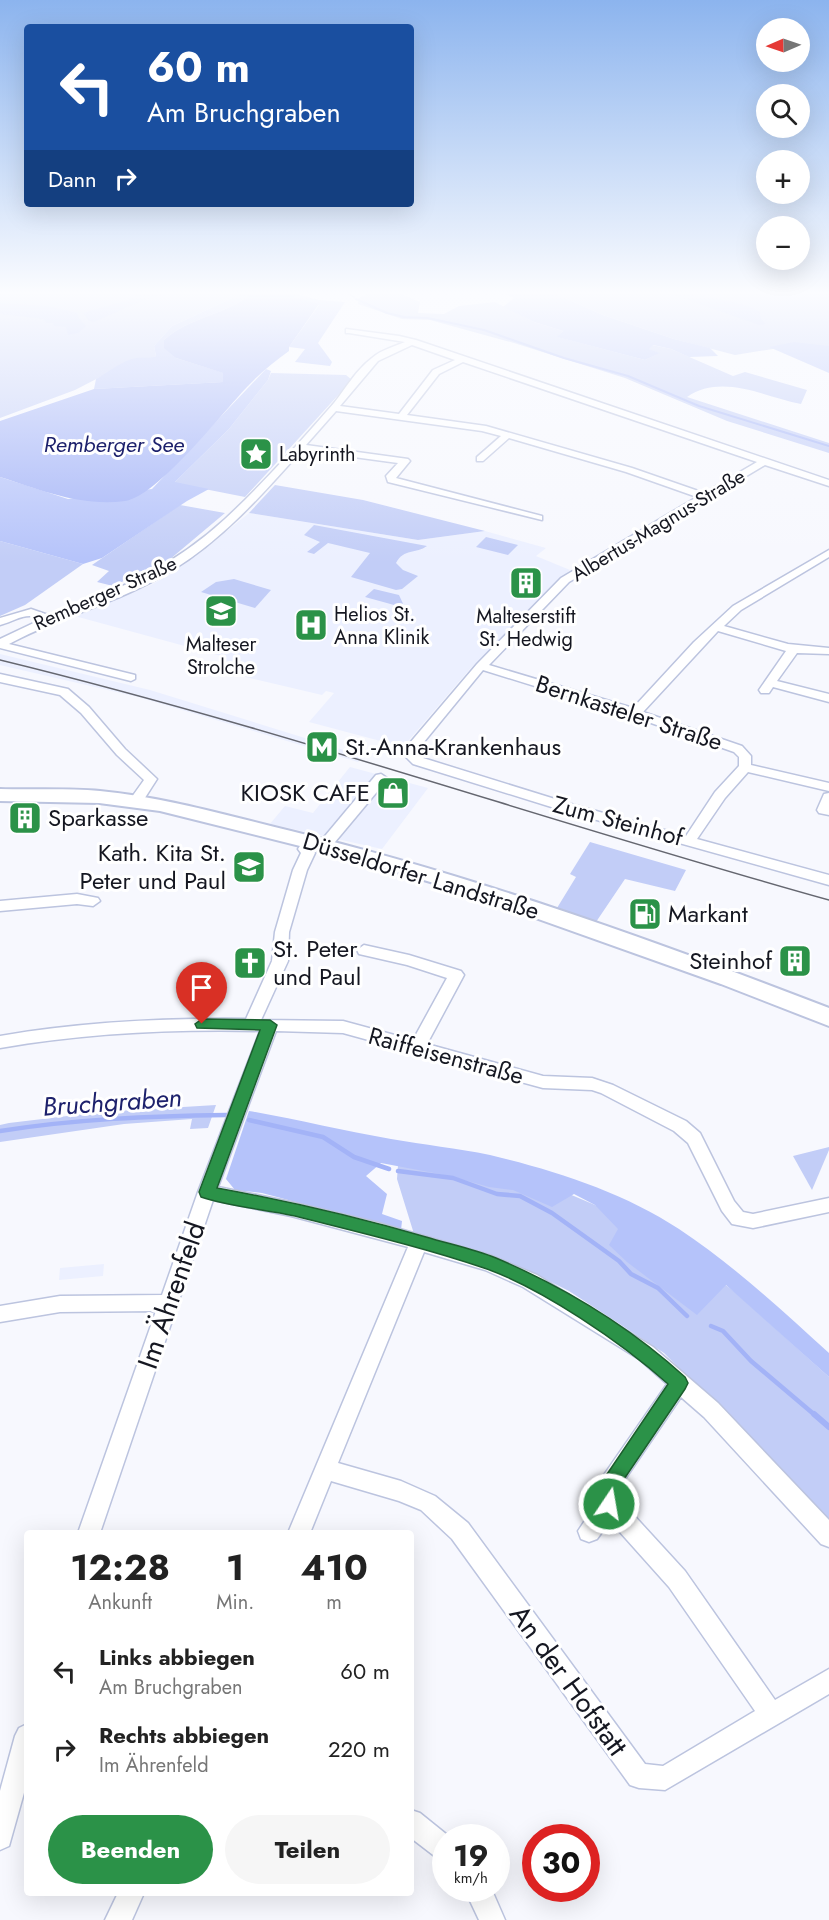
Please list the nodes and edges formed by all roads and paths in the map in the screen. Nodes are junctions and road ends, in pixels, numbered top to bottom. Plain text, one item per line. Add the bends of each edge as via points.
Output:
1 (354, 384) edge
2 (427, 384) edge
3 (537, 384) edge
4 (335, 408) junction
5 (402, 416) junction
6 (508, 435) junction
7 (298, 447) junction
8 (480, 459) dead end
9 (766, 460) junction
10 (829, 483) edge
11 (705, 497) junction
12 (538, 518) dead end
13 (829, 553) edge
14 (49, 619) junction
15 (0, 622) edge
16 (715, 627) junction
17 (3, 643) edge
18 (794, 648) junction
19 (829, 651) edge
20 (481, 666) junction
21 (131, 676) dead end
22 (0, 678) edge
23 (829, 698) edge
24 (635, 713) junction
25 (410, 755) joint
26 (746, 767) junction
27 (381, 778) dead end
28 (829, 787) edge
29 (829, 797) edge
30 (1, 798) edge
31 (136, 801) junction
32 (829, 812) edge
33 (689, 841) junction
34 (318, 843) junction
35 (829, 880) edge
36 (93, 901) dead end
37 (0, 906) edge
38 (364, 950) dead end
39 (829, 1017) edge
40 (250, 1024) junction
41 (270, 1025) junction
42 (0, 1042) edge
43 (417, 1047) junction
44 (207, 1192) junction
45 (829, 1205) edge
46 (418, 1244) junction
47 (169, 1303) junction
48 (0, 1314) edge
49 (679, 1383) junction
50 (325, 1469) junction
51 (609, 1504) junction
52 (90, 1530) edge
53 (300, 1530) edge
54 (589, 1531) dead end
55 (829, 1536) edge
56 (829, 1681) edge
57 (772, 1715) junction
58 (24, 1747) edge
59 (414, 1824) edge
60 (0, 1838) edge
61 (432, 1838) edge
62 (130, 1896) edge
63 (484, 1902) edge
64 (118, 1920) edge
65 (492, 1920) edge

1 - 4 street, Remberger Straße
2 - 5 street
3 - 9 street
4 - 5 street
4 - 7 street, Remberger Straße
5 - 6 street via 461,423
6 - 8 street
6 - 11 street
7 - 12 street via 405,461 391,480
7 - 14 street, Remberger Straße via 219,530 186,556 143,581
9 - 10 street
9 - 11 street, Albertus-Magnus-Straße
11 - 20 street, Albertus-Magnus-Straße via 565,580
13 - 16 street via 737,608
14 - 15 street via 39,612 27,611
14 - 17 street, Remberger Straße
16 - 18 street
16 - 24 street
17 - 21 street
18 - 19 street
18 - 23 street via 767,687
20 - 24 street, Bernkasteler Straße
20 - 25 street, Albertus-Magnus-Straße
22 - 31 street via 64,692 73,699 151,779
24 - 26 street, Bernkasteler Straße via 738,749 745,756
25 - 33 street, Zum Steinhof via 418,761 566,807
26 - 28 street
26 - 33 street, Bernkasteler Straße via 720,795
27 - 34 street
29 - 32 street via 824,810
30 - 31 main road, Düsseldorfer Landstraße
31 - 34 main road, Düsseldorfer Landstraße
33 - 35 street, Zum Steinhof
34 - 39 main road, Düsseldorfer Landstraße via 465,885
34 - 40 street via 305,849 308,853 282,932 280,961
36 - 37 street
38 - 43 street via 456,975
40 - 41 street, Raiffeisenstraße
40 - 42 street, Raiffeisenstraße via 142,1026
41 - 43 street, Raiffeisenstraße via 343,1027
41 - 44 street, Im Ährenfeld
43 - 45 street, Raiffeisenstraße via 543,1082 592,1084 680,1126 694,1138 738,1219 753,1221
44 - 46 street via 291,1209
44 - 47 street, Im Ährenfeld
46 - 49 street via 489,1263 530,1281 646,1353
46 - 50 street
47 - 48 street via 60,1304
47 - 52 street, Im Ährenfeld
49 - 51 street via 606,1489
49 - 55 street via 711,1410
50 - 53 street
50 - 57 street, An der Hofstatt via 428,1503 460,1531 639,1776 665,1778
51 - 54 street
51 - 57 street via 678,1579
56 - 57 street, An der Hofstatt
58 - 60 street
59 - 61 street
62 - 64 street
63 - 65 street

